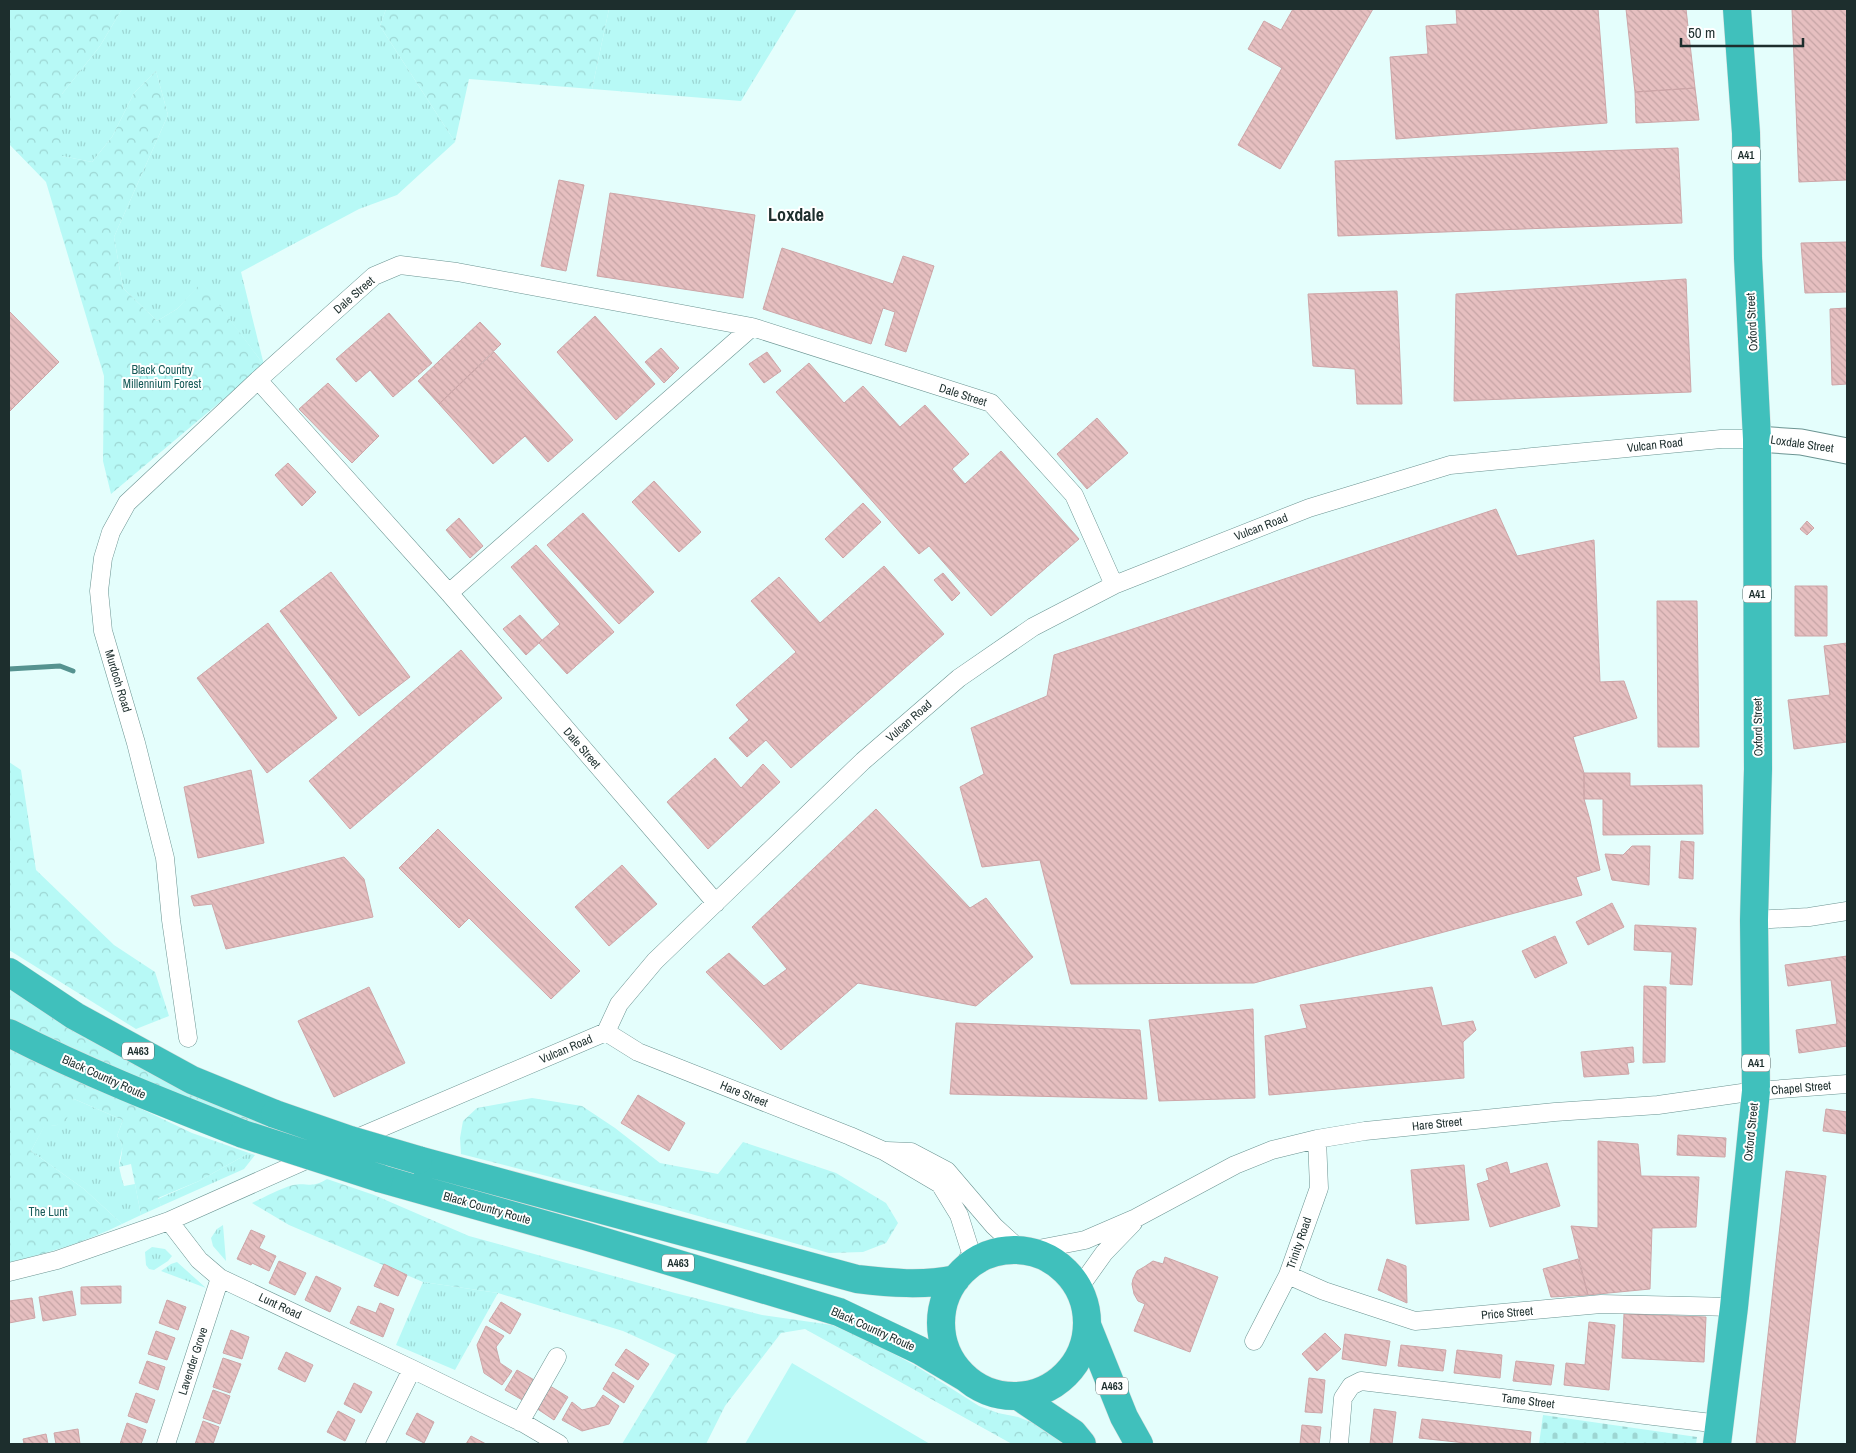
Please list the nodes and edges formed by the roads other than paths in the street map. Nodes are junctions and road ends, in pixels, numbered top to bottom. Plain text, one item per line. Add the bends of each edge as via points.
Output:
1 (1737, 9) edge
2 (752, 327) junction
3 (258, 380) junction
4 (1757, 439) junction
5 (1847, 450) edge
6 (1114, 585) junction
7 (449, 593) junction
8 (716, 903) junction
9 (1847, 911) edge
10 (1754, 920) junction
11 (9, 972) edge
12 (606, 1032) junction
13 (9, 1033) edge
14 (188, 1038) dead end
15 (1847, 1084) edge
16 (1756, 1091) junction
17 (1317, 1139) junction
18 (884, 1151) junction
19 (1136, 1218) junction
20 (169, 1221) junction
21 (1023, 1250) junction
22 (9, 1272) edge
23 (1288, 1275) junction
24 (958, 1276) junction
25 (220, 1278) junction
26 (1079, 1288) junction
27 (1734, 1307) junction
28 (1088, 1325) junction
29 (1254, 1341) dead end
30 (558, 1358) dead end
31 (412, 1368) junction
32 (966, 1378) junction
33 (1018, 1396) junction
34 (520, 1422) junction
35 (1719, 1434) edge
36 (166, 1444) edge
37 (375, 1444) edge
38 (559, 1444) edge
39 (1082, 1444) edge
40 (1139, 1444) edge
41 (1339, 1444) edge

1 - 4 highway, Oxford Street / A41 via 1746,133
2 - 3 street, Dale Street via 457,272 400,265 374,276
2 - 6 street, Dale Street via 991,403 1074,496
2 - 7 street
3 - 7 street, Dale Street
3 - 14 street, Murdoch Road via 127,503 111,532 103,558 100,592 103,631 165,858
4 - 5 main road, Loxdale Street
4 - 6 street, Vulcan Road via 1721,439 1450,465 1309,508
4 - 10 highway, Oxford Street / A41 via 1758,769
6 - 8 street, Vulcan Road via 1033,628 959,678 864,761
7 - 8 street, Dale Street
8 - 12 street, Vulcan Road via 656,961 619,1004
9 - 10 street
10 - 16 highway, Oxford Street / A41
11 - 24 highway, A463, bridge via 75,1016 192,1080 350,1140 857,1279 918,1283 939,1282
12 - 18 street, Hare Street via 638,1052
12 - 20 street, Vulcan Road
13 - 32 highway, Black Country Route / A463, bridge via 156,1100 243,1134 379,1178 839,1312 919,1350
15 - 16 street, Chapel Street
16 - 17 street, Hare Street via 1658,1105 1555,1112 1365,1131
16 - 27 highway, Oxford Street / A41
17 - 19 street, Hare Street via 1272,1150 1235,1165
17 - 23 street, Trinity Road via 1319,1188
18 - 21 street, Hare Street via 911,1152 948,1171 994,1226
18 - 24 street, Hare Street via 940,1184 959,1215 971,1253
19 - 21 street, Hare Street via 1085,1240
19 - 26 street, Hare Street via 1104,1253
20 - 22 street via 57,1260
20 - 25 street, Lunt Road via 199,1260
21 - 24 highway via 989,1254 973,1262
21 - 26 highway via 1048,1257 1060,1265
23 - 27 street, Price Street via 1324,1291 1415,1321 1600,1304
23 - 29 street, Trinity Road
24 - 32 highway via 944,1303 942,1330 950,1356
25 - 31 street, Lunt Road
25 - 36 street, Lavender Grove
26 - 28 highway via 1086,1306
27 - 35 highway, Oxford Street / A41
28 - 33 highway via 1080,1355 1066,1374 1048,1388
28 - 40 highway, A463 via 1124,1417
30 - 34 street
31 - 34 street, Lunt Road
31 - 37 street
32 - 33 highway via 990,1392
33 - 39 highway via 1073,1433
34 - 38 street, Lunt Road
35 - 41 street, Tame Street via 1361,1381 1351,1386 1343,1398

